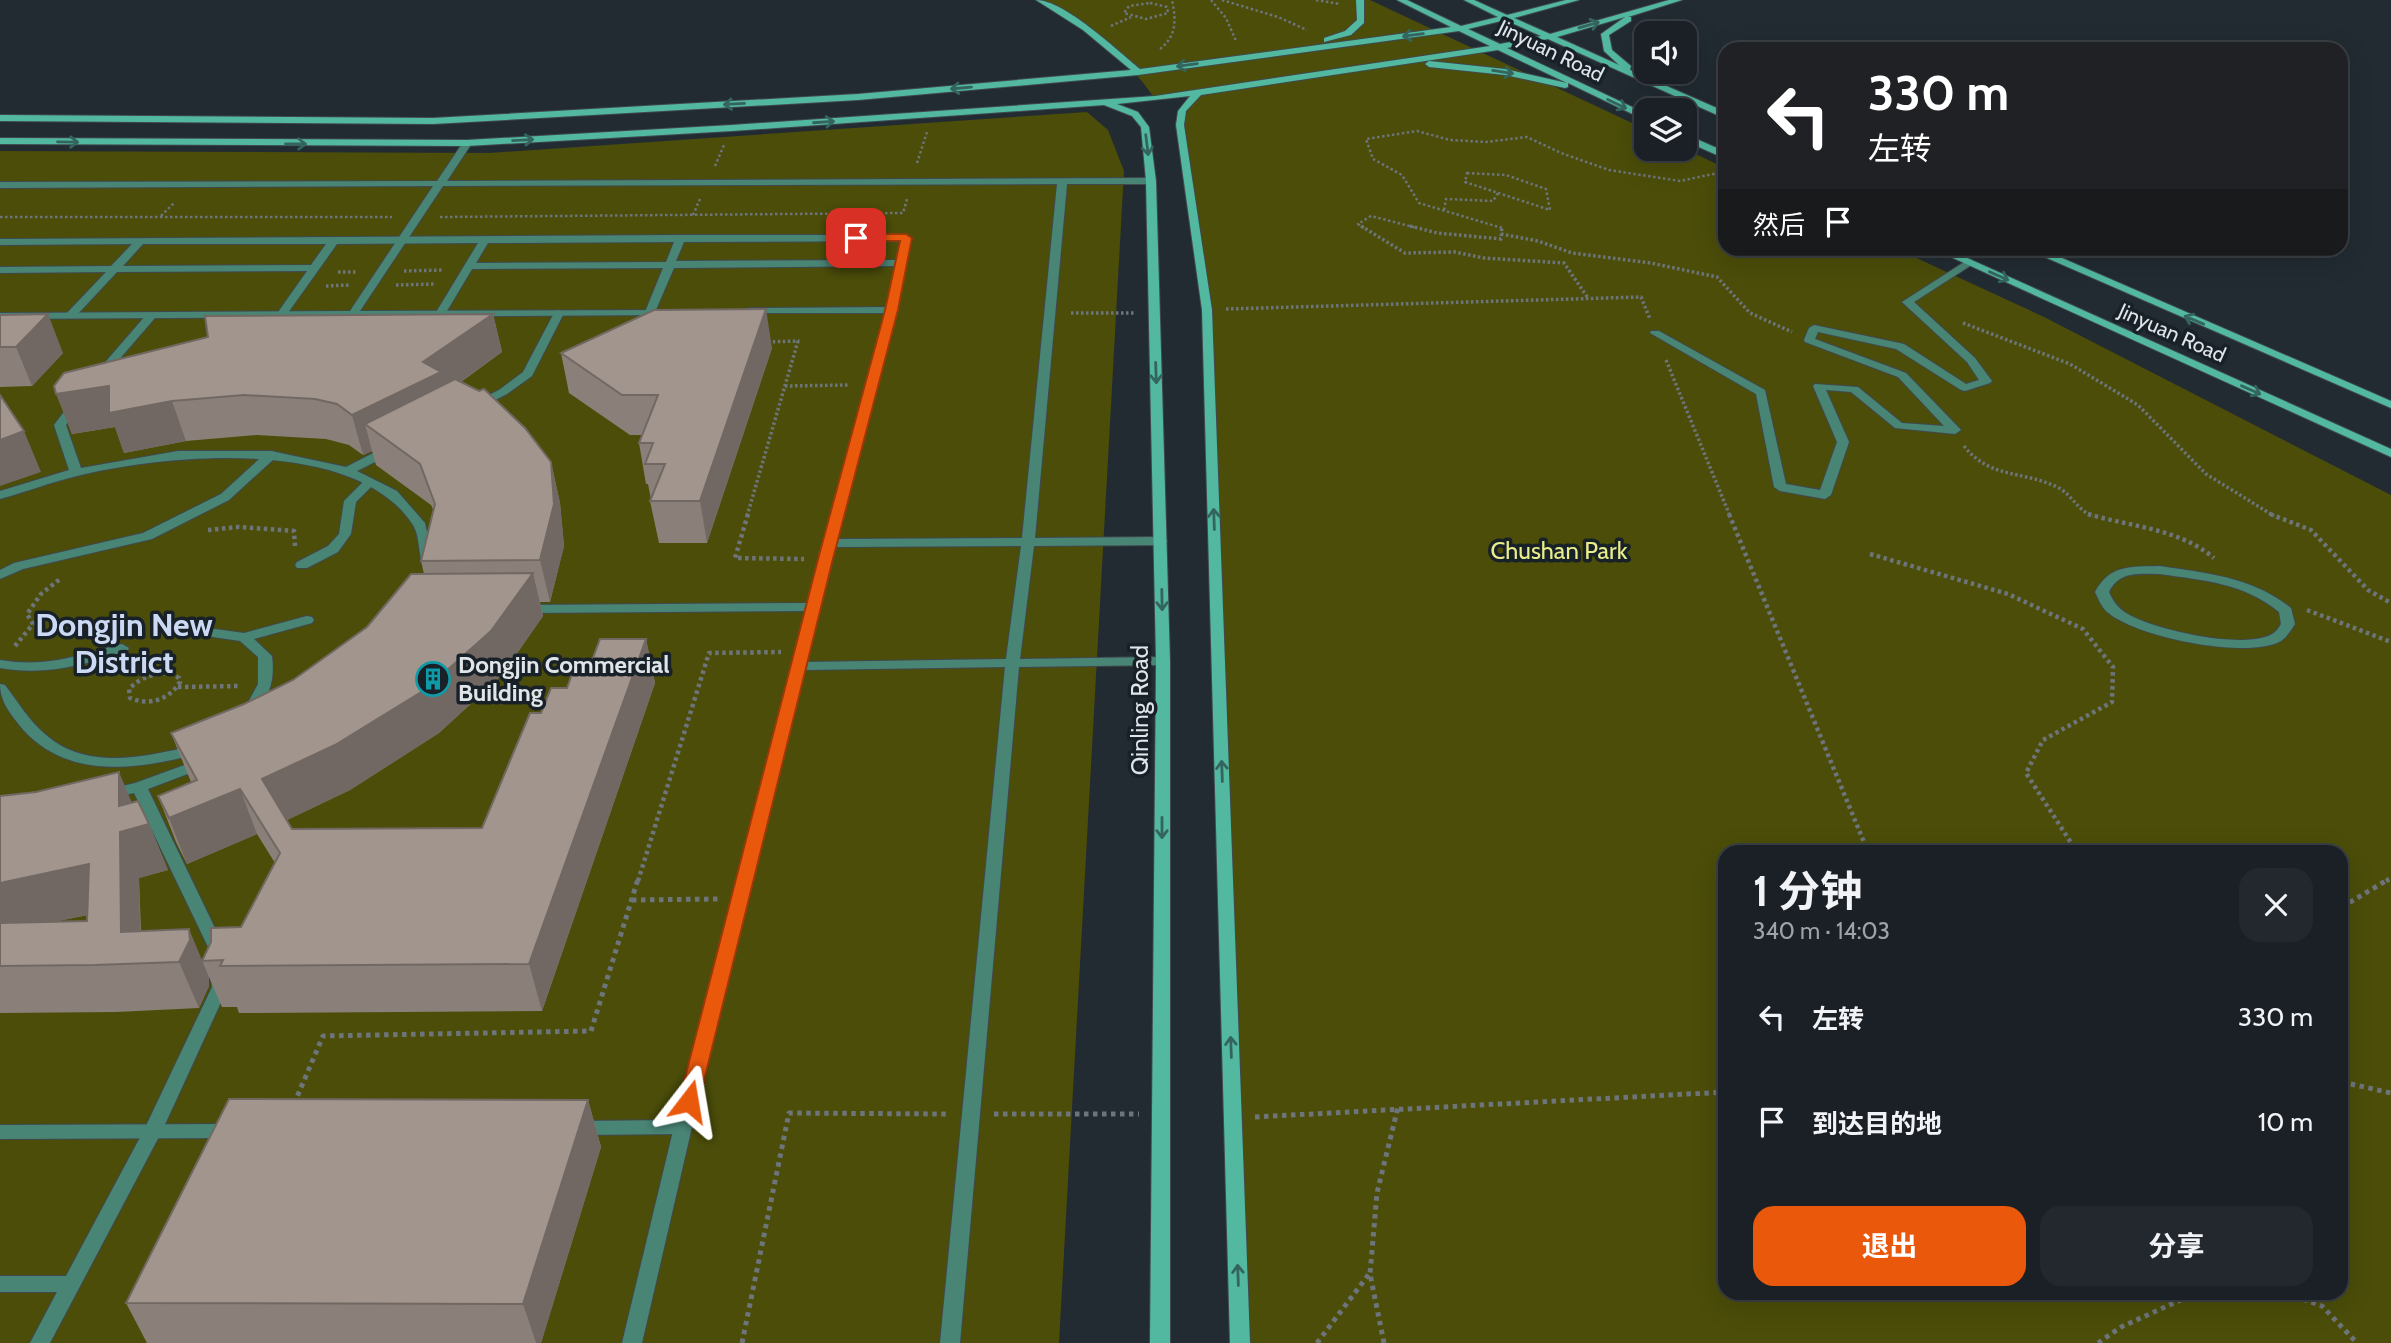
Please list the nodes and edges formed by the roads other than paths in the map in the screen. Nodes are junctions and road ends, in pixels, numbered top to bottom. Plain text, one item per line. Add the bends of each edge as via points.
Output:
1 (1040, 0) edge
2 (1360, 0) edge
3 (1401, 0) edge
4 (1468, 0) edge
5 (1575, 0) edge
6 (1678, 0) edge
7 (1661, 5) junction
8 (1506, 16) junction
9 (1462, 28) junction
10 (1547, 37) junction
11 (1499, 47) junction
12 (1301, 50) junction
13 (1386, 65) junction
14 (1135, 69) junction
15 (1634, 73) edge
16 (1634, 75) edge
17 (1654, 84) edge
18 (1589, 90) junction
19 (1197, 94) junction
20 (1104, 102) junction
21 (1634, 112) edge
22 (1718, 112) edge
23 (0, 118) edge
24 (0, 141) edge
25 (467, 143) junction
26 (1697, 143) edge
27 (1718, 152) edge
28 (1151, 181) junction
29 (440, 183) junction
30 (1062, 183) junction
31 (0, 185) edge
32 (402, 239) junction
33 (485, 239) junction
34 (681, 239) junction
35 (334, 240) junction
36 (141, 241) junction
37 (0, 242) edge
38 (1955, 256) edge
39 (2047, 256) edge
40 (1969, 262) junction
41 (901, 263) junction
42 (670, 265) junction
43 (468, 266) junction
44 (314, 268) junction
45 (114, 269) junction
46 (0, 270) edge
47 (891, 310) junction
48 (650, 312) junction
49 (677, 312) edge
50 (731, 312) edge
51 (559, 313) junction
52 (440, 314) junction
53 (281, 315) junction
54 (352, 315) junction
55 (0, 316) edge
56 (70, 316) junction
57 (151, 316) junction
58 (1655, 333) road end
59 (92, 385) edge
60 (83, 395) edge
61 (2391, 405) edge
62 (467, 411) edge
63 (408, 441) edge
64 (2391, 453) edge
65 (271, 455) junction
66 (348, 471) junction
67 (76, 472) junction
68 (370, 482) junction
69 (0, 495) edge
70 (1028, 541) junction
71 (1161, 541) junction
72 (830, 543) junction
73 (302, 565) dead end
74 (0, 575) edge
75 (425, 577) edge
76 (2236, 582) joint
77 (814, 607) junction
78 (512, 609) edge
79 (307, 620) dead end
80 (193, 630) dead end
81 (244, 637) junction
82 (122, 648) dead end
83 (801, 659) junction
84 (1163, 661) junction
85 (1, 664) edge
86 (1012, 664) junction
87 (0, 688) edge
88 (5, 704) edge
89 (240, 723) edge
90 (212, 742) edge
91 (211, 761) edge
92 (139, 787) junction
93 (87, 799) edge
94 (683, 1127) junction
95 (558, 1128) edge
96 (153, 1131) junction
97 (244, 1131) edge
98 (0, 1132) edge
99 (0, 1284) edge
100 (71, 1284) junction
101 (40, 1343) edge
102 (632, 1343) edge
103 (950, 1343) edge
104 (1160, 1343) edge
105 (1240, 1343) edge

1 - 14 main road via 1086,27
2 - 12 main road via 1361,21 1348,33
3 - 9 main road, Jinyuan Road
4 - 8 main road, Jinyuan Road
5 - 8 main road
6 - 7 main road
10 -> 7 main road
7 - 15 main road via 1626,19 1605,34 1608,51
8 - 9 main road
8 - 10 main road, Jinyuan Road
9 - 11 main road, Jinyuan Road
9 -> 12 main road
10 - 11 main road
10 - 16 main road, Jinyuan Road
11 - 13 main road
11 - 18 main road, Jinyuan Road
12 -> 14 main road
13 -> 18 main road via 1482,69
13 - 19 main road
14 -> 23 main road via 858,97 513,118
17 - 22 main road, Jinyuan Road
18 -> 21 main road, Jinyuan Road
19 - 20 main road
105 -> 19 main road via 1207,310 1180,125 1182,111
25 -> 20 main road
20 -> 28 main road, Qinling Road via 1135,114 1144,127
24 -> 25 main road
25 - 29 street
26 - 27 main road
28 - 30 street
28 -> 71 main road, Qinling Road
29 - 30 street
29 - 31 street
29 - 32 street
30 - 70 street
32 - 33 street
32 - 35 street
32 - 54 street
33 - 34 street
33 - 43 street
34 - 41 street via 906,238
34 - 42 street
35 - 36 street
35 - 44 street
36 - 37 street
36 - 45 street
38 - 40 main road, Jinyuan Road
61 -> 39 main road, Jinyuan Road
40 - 58 street via 1907,302 1972,360 1986,381 1965,388 1900,346 1814,327 1808,340 1902,375 1955,429 1899,426 1854,389 1819,386 1843,442 1825,495 1780,487 1760,392
40 -> 64 main road, Jinyuan Road
41 - 42 street
41 - 47 street
42 - 43 street
42 - 48 street
43 - 52 street
44 - 45 street
44 - 53 street
45 - 46 street
45 - 56 street
47 - 50 street
47 - 72 street
48 - 49 street
48 - 51 street
51 - 52 street
51 - 62 street via 528,374
52 - 54 street
53 - 54 street
53 - 57 street
55 - 56 street
56 - 57 street
57 - 59 street
60 - 67 street via 60,425
63 - 66 street
65 - 66 street
65 - 67 street via 177,455
65 - 74 street via 225,497 147,536 19,566
66 - 68 street
67 - 69 street
68 - 73 street via 350,501 345,534 332,549
68 - 75 street via 393,494 421,526 429,565
70 - 71 street
70 - 72 street
70 - 86 street
71 -> 84 main road, Qinling Road
72 - 77 street
76 - 76 street via 2270,596 2286,611 2288,624 2277,638 2241,643 2172,636 2110,608 2102,593 2107,580 2122,572 2159,570
77 - 78 street
77 - 83 street
79 - 81 street
80 - 81 street
81 - 89 street via 265,656 268,679 261,697
82 - 85 street via 56,667 20,669
83 - 86 street
83 - 94 street
84 - 86 street
84 -> 104 main road, Qinling Road
86 - 103 street
87 - 88 street
88 - 90 street via 49,745 68,756 103,762 157,759
91 - 92 street
92 - 93 street
92 - 96 street via 218,950 220,987
94 - 95 street
94 - 102 street
96 - 97 street
96 - 98 street
96 - 100 street
99 - 100 street
100 - 101 street

